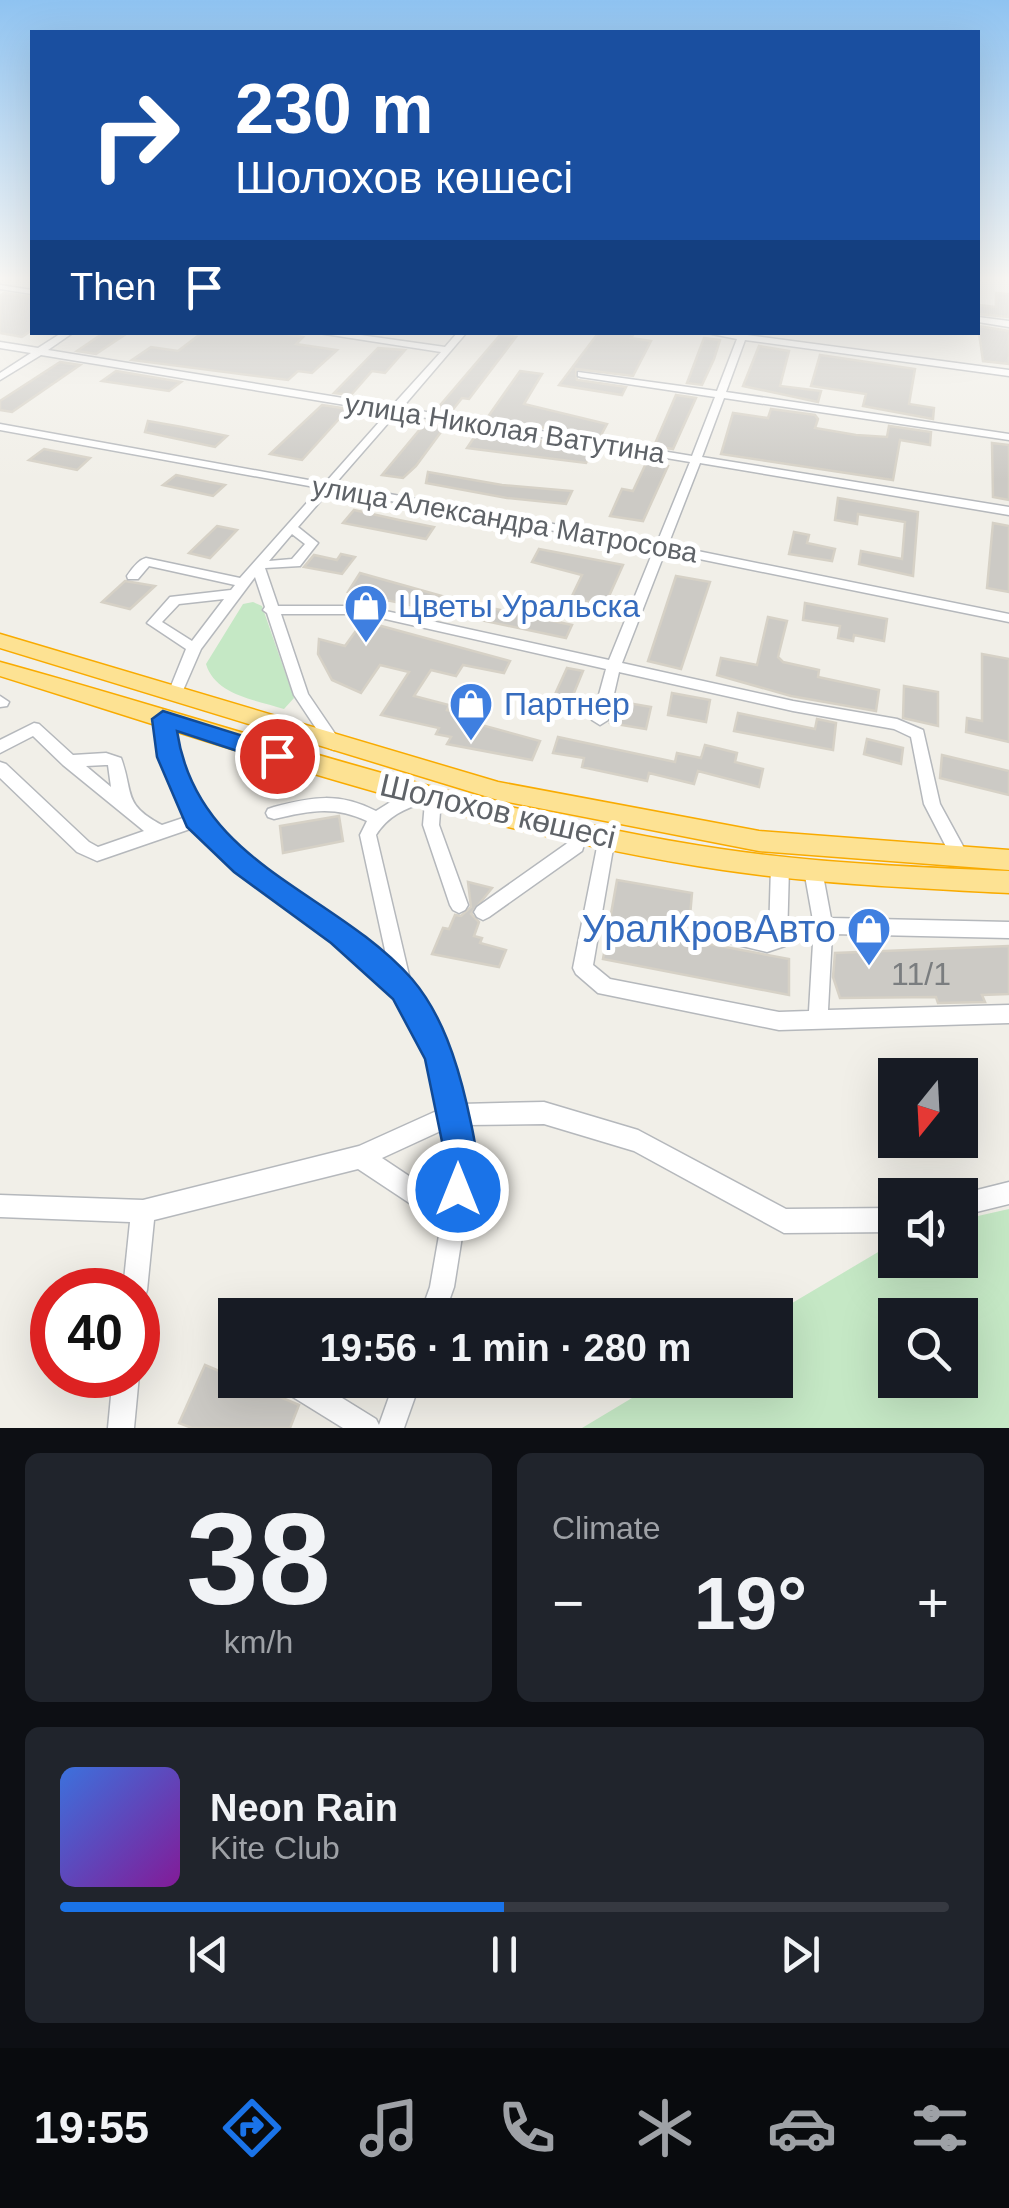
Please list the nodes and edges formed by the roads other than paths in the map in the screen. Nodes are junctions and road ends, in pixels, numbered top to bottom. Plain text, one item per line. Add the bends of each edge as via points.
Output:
1 (9, 347) edge
2 (48, 347) edge
3 (423, 347) edge
4 (450, 347) edge
5 (739, 347) edge
6 (824, 347) edge
7 (447, 350) junction
8 (40, 352) junction
9 (1009, 373) edge
10 (581, 374) dead end
11 (0, 377) edge
12 (722, 394) junction
13 (392, 410) junction
14 (0, 427) edge
15 (1009, 437) edge
16 (697, 460) junction
17 (325, 486) junction
18 (1009, 511) edge
19 (290, 527) junction
20 (661, 547) junction
21 (258, 565) junction
22 (134, 576) dead end
23 (239, 588) junction
24 (270, 610) junction
25 (1009, 618) edge
26 (0, 641) edge
27 (194, 648) junction
28 (610, 667) junction
29 (0, 669) edge
30 (176, 691) junction
31 (163, 719) junction
32 (600, 720) dead end
33 (334, 744) junction
34 (0, 747) edge
35 (69, 761) junction
36 (0, 768) edge
37 (428, 797) junction
38 (120, 803) junction
39 (274, 813) dead end
40 (375, 818) junction
41 (196, 820) junction
42 (580, 832) junction
43 (162, 833) junction
44 (607, 838) junction
45 (961, 859) junction
46 (1009, 860) edge
47 (780, 867) junction
48 (814, 870) junction
49 (1009, 882) edge
50 (458, 906) dead end
51 (483, 912) dead end
52 (823, 926) junction
53 (1009, 930) edge
54 (711, 931) dead end
55 (403, 990) junction
56 (1009, 1014) edge
57 (818, 1021) junction
58 (452, 1115) junction
59 (360, 1157) junction
60 (1009, 1193) edge
61 (978, 1201) edge
62 (0, 1206) edge
63 (143, 1211) junction
64 (453, 1218) junction
65 (878, 1220) edge
66 (137, 1268) edge
67 (438, 1298) edge
68 (124, 1398) edge
69 (318, 1398) edge
70 (402, 1398) edge
71 (121, 1428) edge
72 (367, 1428) edge
73 (391, 1428) edge

1 - 8 street, улица Николая Ватутина
2 - 8 street
3 - 7 street
4 - 7 street
5 - 12 street
6 - 9 street
7 - 13 street
8 - 11 street
8 - 13 street, улица Николая Ватутина
10 - 12 street
12 - 15 street
12 - 16 street
13 - 16 street, улица Николая Ватутина
13 - 17 street
14 - 17 street, улица Александра Матросова
16 - 18 street, улица Николая Ватутина
16 - 20 street
17 - 19 street
17 - 20 street, улица Александра Матросова
19 - 21 street
19 - 21 street via 312,543 296,564
20 - 25 street, улица Александра Матросова
20 - 28 street
21 - 23 street
21 - 24 street
22 - 23 street via 146,562
23 - 27 street
23 - 27 street via 175,600 154,623
24 - 28 street via 363,610
24 - 33 street via 301,695
26 - 30 highway
27 - 30 street
28 - 32 street
28 - 45 street via 897,724 918,734 932,804
29 - 31 highway, Шолохов көшесі
30 - 31 highway
30 - 33 highway, Шолохов көшесі
31 - 37 highway, Шолохов көшесі
31 - 41 street via 168,757
33 - 45 highway, Шолохов көшесі via 498,791 627,818 759,841
34 - 35 street via 34,728
35 - 38 street
35 - 38 street via 115,762
36 - 43 street via 97,854
37 - 40 street via 391,806
37 - 42 highway, Шолохов көшесі
37 - 50 street via 430,825
38 - 43 street
39 - 40 street via 331,801 348,802
40 - 55 street via 368,836
41 - 43 street
41 - 55 street
42 - 44 highway, Шолохов көшесі
42 - 51 street via 576,846
44 - 47 highway, Шолохов көшесі
44 - 57 street via 583,968 592,978 605,988 779,1021
45 - 46 highway, Шолохов көшесі
47 - 48 highway, Шолохов көшесі
47 - 54 street via 778,940 767,944
48 - 49 highway, Шолохов көшесі
48 - 52 street
52 - 53 street
52 - 57 street
55 - 58 street via 440,1056
56 - 57 street
58 - 59 street
58 - 64 street via 463,1161
58 - 65 street via 544,1112 638,1141 784,1221
59 - 63 street
59 - 64 street
60 - 61 street
62 - 63 street
63 - 66 street
64 - 67 street
68 - 71 street
69 - 72 street
70 - 73 street

